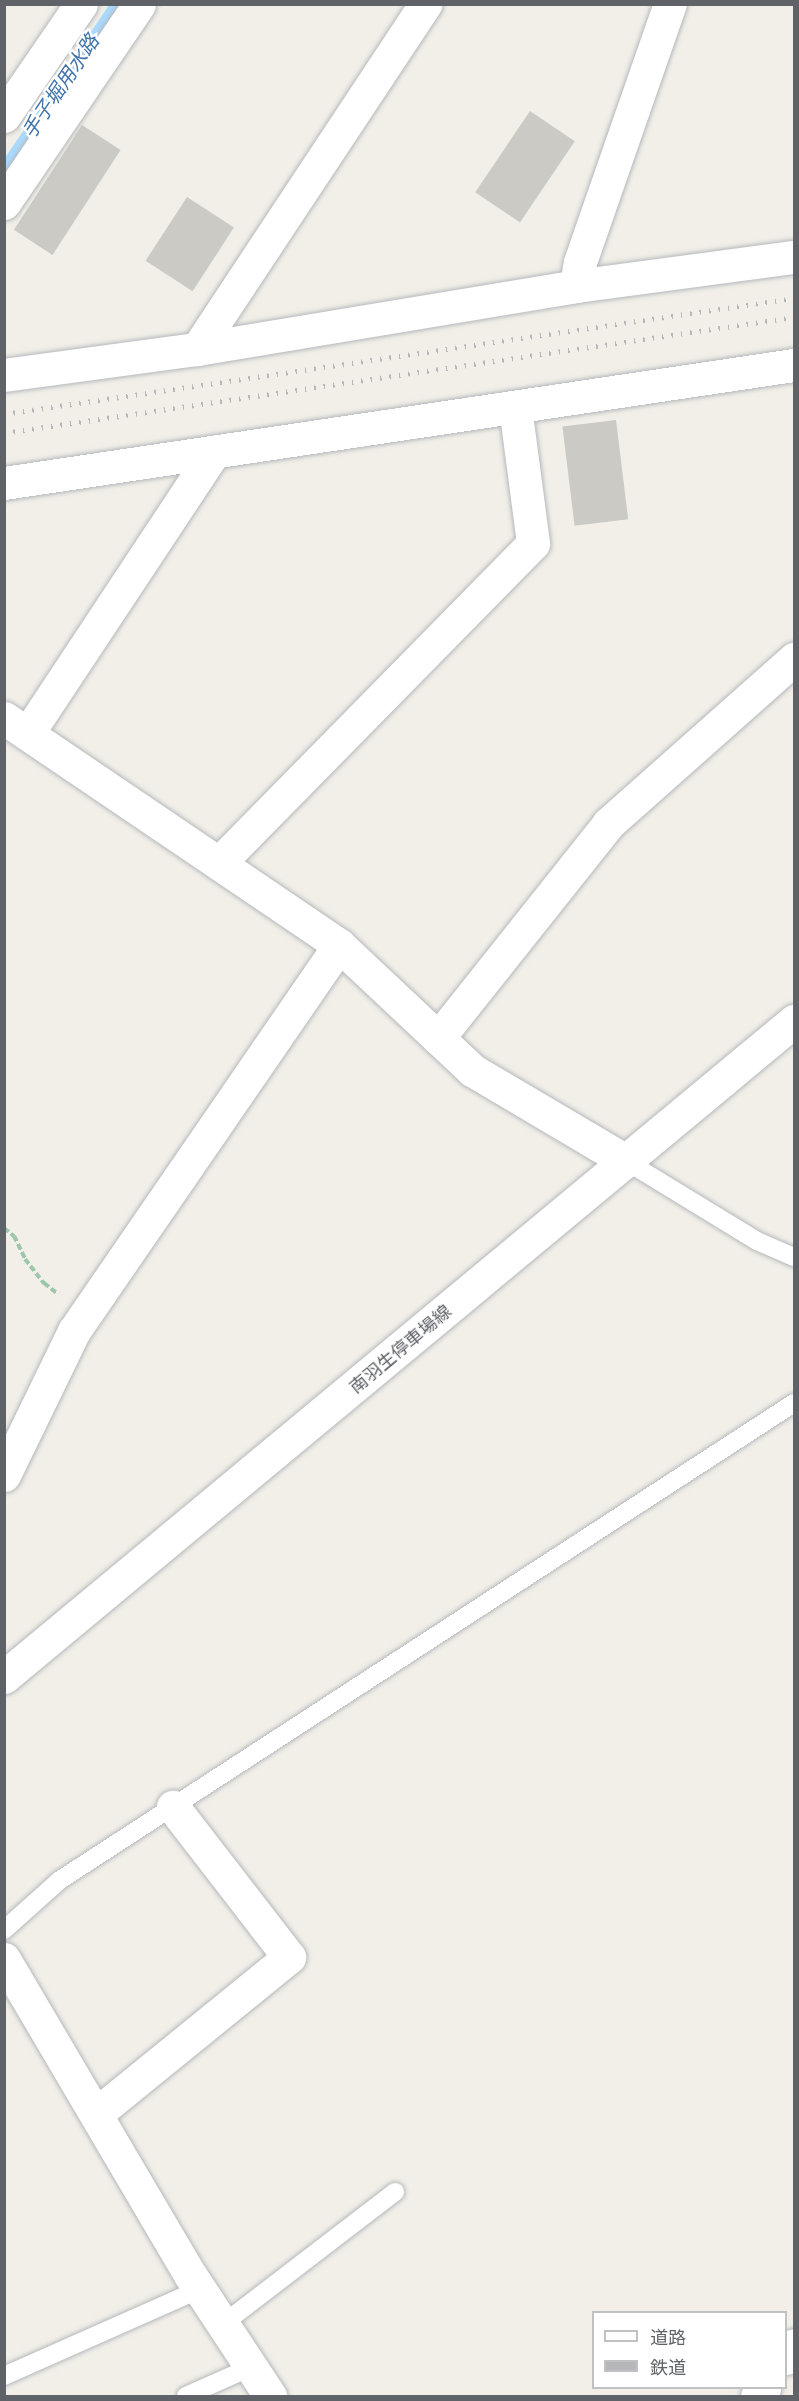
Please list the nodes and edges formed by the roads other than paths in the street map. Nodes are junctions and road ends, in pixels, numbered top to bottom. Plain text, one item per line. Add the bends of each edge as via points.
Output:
1 (81, 4) edge
2 (139, 4) edge
3 (426, 4) edge
4 (670, 4) edge
5 (4, 116) edge
6 (4, 203) edge
7 (795, 257) edge
8 (576, 286) junction
9 (197, 349) junction
10 (795, 365) edge
11 (4, 375) edge
12 (515, 407) junction
13 (214, 452) junction
14 (4, 483) edge
15 (795, 659) edge
16 (16, 725) edge
17 (219, 863) junction
18 (339, 945) junction
19 (795, 1021) edge
20 (438, 1038) junction
21 (626, 1161) junction
22 (795, 1257) edge
23 (795, 1404) edge
24 (4, 1475) edge
25 (4, 1677) edge
26 (173, 1807) junction
27 (4, 1930) edge
28 (4, 1959) edge
29 (96, 2114) junction
30 (395, 2192) dead end
31 (200, 2289) junction
32 (223, 2324) junction
33 (251, 2367) junction
34 (4, 2376) edge
35 (186, 2397) edge
36 (270, 2397) edge

1 - 5 street
2 - 6 street
3 - 9 street
4 - 8 street via 580,262
7 - 8 street
8 - 9 street
9 - 11 street
10 - 12 street
12 - 13 street
12 - 17 street via 533,543
13 - 14 street
13 - 16 street
15 - 20 street via 608,824
16 - 17 street
17 - 18 street
18 - 20 street
18 - 24 street via 74,1330
19 - 21 street, 南羽生停車場線
20 - 21 street via 472,1070
21 - 22 lane via 757,1241
21 - 25 street, 南羽生停車場線
23 - 26 lane
26 - 27 lane via 60,1880
26 - 29 street via 289,1957
28 - 29 street
29 - 31 street
30 - 32 lane
31 - 32 street
31 - 34 lane
32 - 33 street
33 - 35 lane
33 - 36 street

